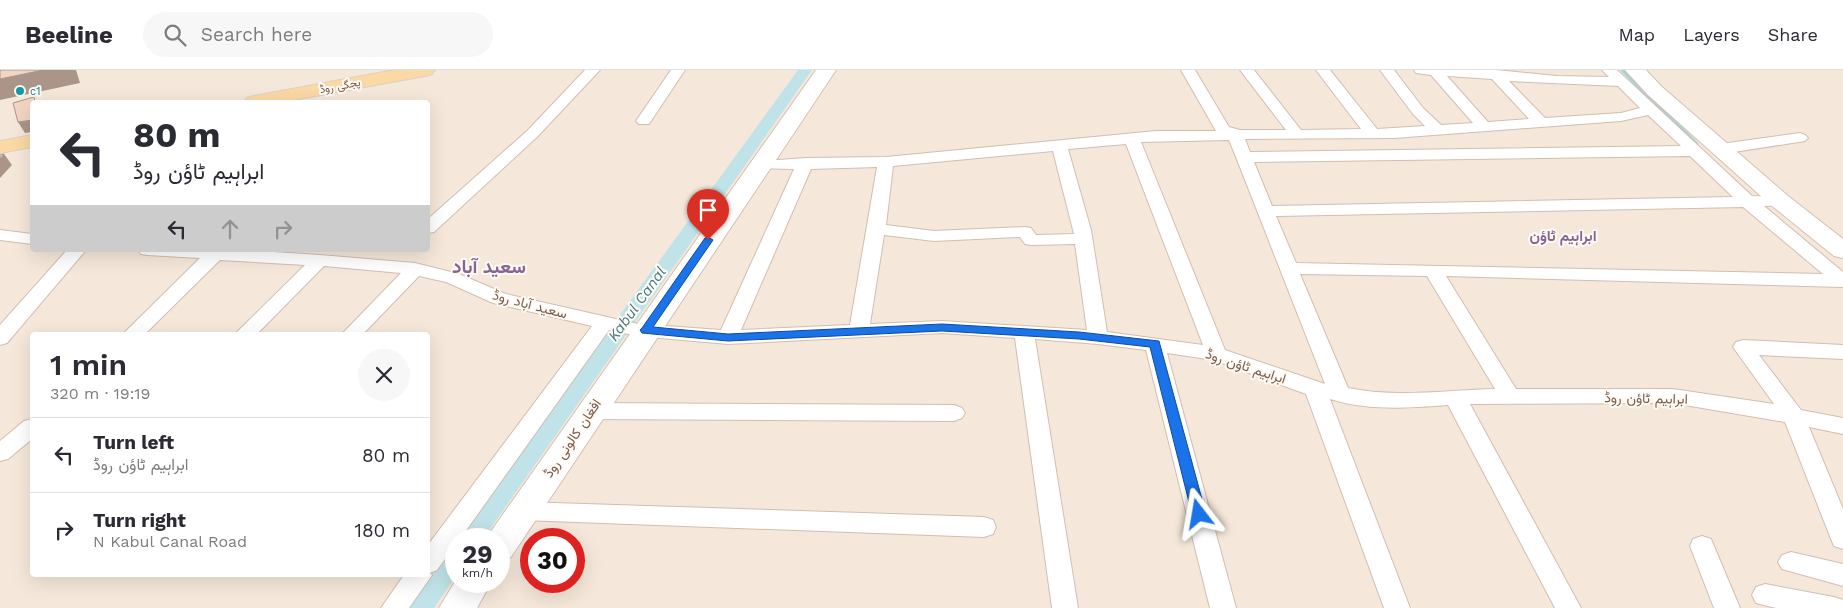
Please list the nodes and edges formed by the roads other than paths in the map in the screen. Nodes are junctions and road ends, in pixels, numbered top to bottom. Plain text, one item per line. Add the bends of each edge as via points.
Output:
1 (425, 70) edge
2 (593, 70) edge
3 (678, 70) edge
4 (826, 70) edge
5 (1188, 70) edge
6 (1247, 70) edge
7 (1323, 70) edge
8 (1387, 70) edge
9 (1428, 70) edge
10 (1610, 70) edge
11 (1495, 74) junction
12 (1628, 76) edge
13 (265, 100) edge
14 (1650, 110) junction
15 (644, 121) dead end
16 (1541, 123) junction
17 (1484, 127) junction
18 (1437, 130) junction
19 (1372, 133) junction
20 (1297, 134) junction
21 (1235, 135) junction
22 (1800, 138) dead end
23 (1132, 140) junction
24 (30, 141) edge
25 (1059, 144) junction
26 (0, 148) edge
27 (1721, 149) junction
28 (1694, 151) junction
29 (1244, 157) junction
30 (886, 162) junction
31 (805, 163) junction
32 (760, 165) junction
33 (1778, 201) junction
34 (1750, 202) junction
35 (1266, 211) junction
36 (430, 226) edge
37 (876, 229) junction
38 (0, 234) edge
39 (30, 239) edge
40 (1083, 239) junction
41 (76, 252) edge
42 (174, 252) edge
43 (401, 252) edge
44 (1843, 252) edge
45 (268, 254) edge
46 (214, 255) junction
47 (320, 260) junction
48 (386, 266) junction
49 (1289, 268) junction
50 (415, 269) junction
51 (1433, 270) junction
52 (1842, 280) edge
53 (604, 323) junction
54 (642, 330) junction
55 (859, 331) junction
56 (1024, 331) junction
57 (135, 332) edge
58 (247, 332) edge
59 (354, 332) edge
60 (1098, 337) junction
61 (0, 338) edge
62 (728, 338) junction
63 (1155, 344) junction
64 (1843, 352) edge
65 (1217, 354) junction
66 (1315, 389) junction
67 (1340, 395) junction
68 (1456, 397) junction
69 (1511, 398) junction
70 (590, 411) junction
71 (954, 413) dead end
72 (1794, 416) junction
73 (1843, 426) edge
74 (30, 429) edge
75 (0, 453) edge
76 (522, 511) junction
77 (984, 527) dead end
78 (510, 530) edge
79 (1843, 539) edge
80 (1702, 546) dead end
81 (430, 560) edge
82 (1791, 562) dead end
83 (1843, 575) edge
84 (417, 577) edge
85 (468, 593) edge
86 (1765, 595) dead end
87 (394, 608) edge
88 (458, 608) edge
89 (1065, 608) edge
90 (1223, 608) edge
91 (1397, 608) edge
92 (1568, 608) edge
93 (1727, 608) edge
94 (1834, 608) edge

1 - 13 main road, پجگی روڈ
2 - 36 street via 532,134
3 - 15 street
4 - 32 main road, افغان کالونی روڈ
5 - 21 street via 1224,132 1234,132
6 - 20 street
7 - 19 street
8 - 18 street
9 - 11 street
9 - 17 street
10 - 12 street
11 - 12 street
11 - 16 street
12 - 14 street
12 - 27 main road via 1655,91
14 - 16 street via 1621,117
14 - 28 street
16 - 17 street
17 - 18 street
18 - 19 street
19 - 20 street
20 - 21 street
21 - 23 street via 1156,136
21 - 29 street
22 - 27 street
23 - 25 street
23 - 65 street
24 - 26 main road
25 - 30 street
25 - 40 street
27 - 33 main road
28 - 29 street
28 - 34 street
29 - 35 street
30 - 31 street
30 - 37 street
31 - 32 street
31 - 62 street
32 - 54 main road, افغان کالونی روڈ
33 - 34 street
33 - 44 main road
34 - 35 street
34 - 52 street
35 - 49 street
37 - 40 street via 934,236 1025,232 1031,240
37 - 55 street
38 - 39 street
40 - 60 street
41 - 61 street
42 - 46 street, سعید آباد روڈ
43 - 48 street
45 - 46 street, سعید آباد روڈ
45 - 47 street, سعید آباد روڈ
46 - 57 street
47 - 48 street, سعید آباد روڈ
47 - 58 street
48 - 50 street, سعید آباد روڈ
49 - 51 street
49 - 67 street
50 - 53 street, سعید آباد روڈ via 452,278 500,299
50 - 59 street
51 - 52 street
51 - 69 street
53 - 54 street, سعید آباد روڈ
53 - 81 street
54 - 62 street, ابراہیم ٹاؤن روڈ
54 - 70 main road, افغان کالونی روڈ
55 - 56 street, ابراہیم ٹاؤن روڈ via 942,327
55 - 62 street, ابراہیم ٹاؤن روڈ
56 - 60 street, ابراہیم ٹاؤن روڈ
56 - 89 street
60 - 63 street, ابراہیم ٹاؤن روڈ
63 - 65 street, ابراہیم ٹاؤن روڈ
63 - 90 street
64 - 72 street via 1743,347
65 - 66 street, ابراہیم ٹاؤن روڈ
66 - 67 street, ابراہیم ٹاؤن روڈ
66 - 91 street
67 - 68 street, ابراہیم ٹاؤن روڈ via 1400,401
68 - 69 street, ابراہیم ٹاؤن روڈ
68 - 92 street
69 - 72 street, ابراہیم ٹاؤن روڈ via 1673,396
70 - 71 street
70 - 76 main road, افغان کالونی روڈ
72 - 73 street, ابراہیم ٹاؤن روڈ
72 - 79 street
74 - 75 street
76 - 77 street
76 - 78 main road, افغان کالونی روڈ
80 - 93 street
82 - 83 street
84 - 87 street
85 - 88 main road
86 - 94 street

